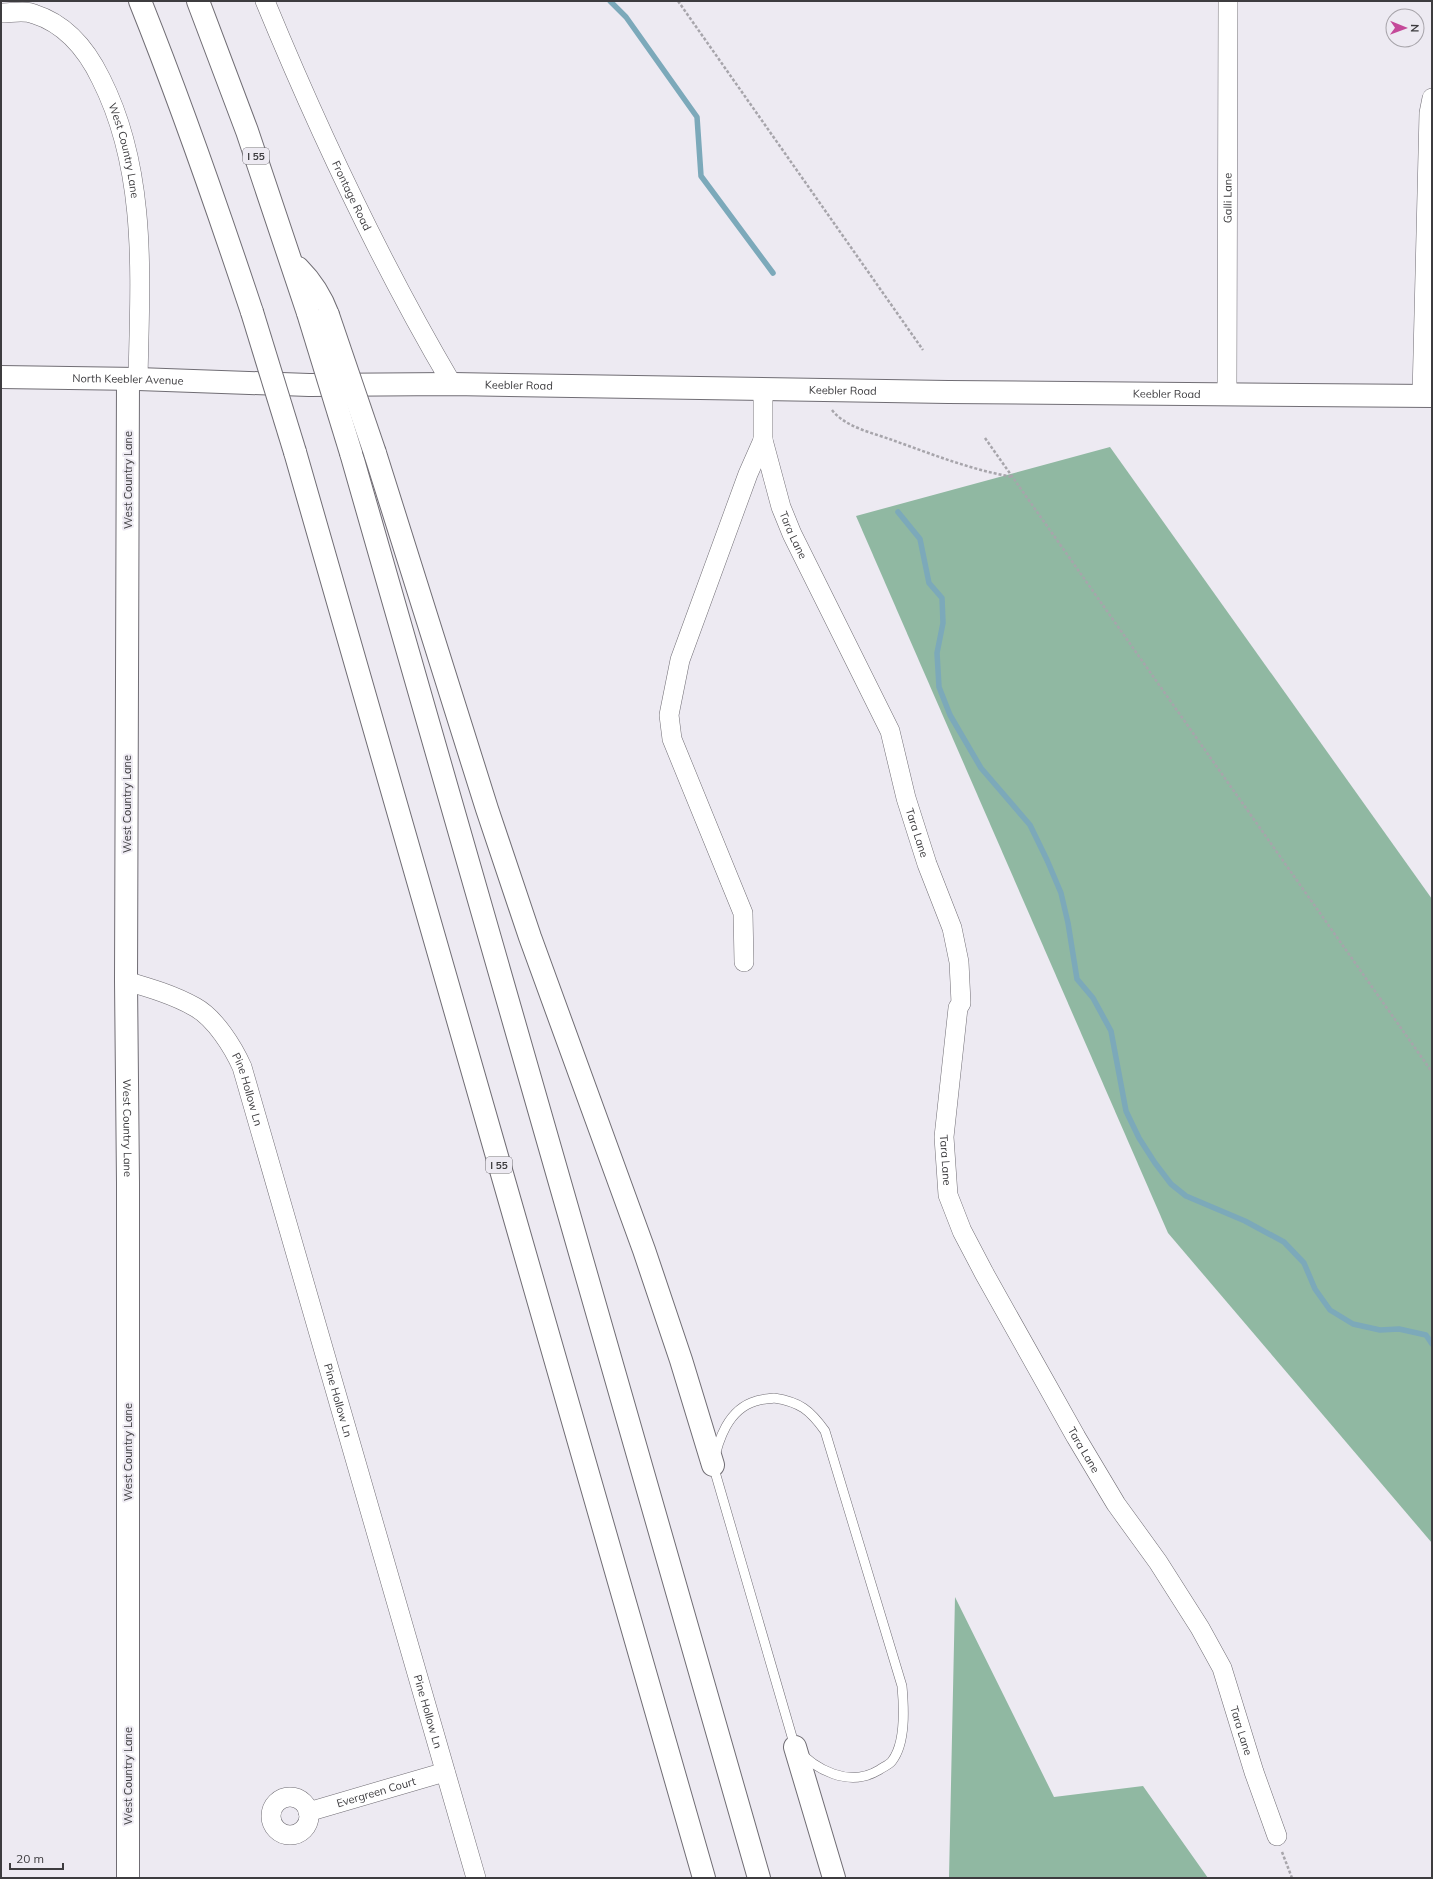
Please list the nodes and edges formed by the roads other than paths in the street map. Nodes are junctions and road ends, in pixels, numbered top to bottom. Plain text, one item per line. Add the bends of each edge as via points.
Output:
1 (140, 1) edge
2 (198, 1) edge
3 (265, 1) edge
4 (1228, 1) edge
5 (1, 12) edge
6 (1432, 98) edge
7 (318, 314) junction
8 (1, 376) edge
9 (133, 379) junction
10 (254, 383) joint
11 (452, 384) junction
12 (763, 390) junction
13 (1227, 394) junction
14 (1427, 396) edge
15 (763, 440) junction
16 (744, 962) dead end
17 (126, 981) junction
18 (713, 1465) junction
19 (795, 1746) junction
20 (445, 1772) junction
21 (308, 1812) dead end
22 (1277, 1836) road end
23 (128, 1878) edge
24 (476, 1878) edge
25 (704, 1878) edge
26 (760, 1878) edge
27 (834, 1878) edge

1 - 25 main road, I 55, bridge via 202,163 252,312
2 - 7 main road, I 55 via 247,131 291,260
3 - 11 street, Frontage Road via 349,188 417,324
4 - 13 street, Galli Lane
5 - 9 street, West Country Lane via 33,13 56,24 75,39 91,59 106,87 120,123 130,160 136,198 140,282
6 - 14 street via 1428,113
7 - 18 main road, bridge via 374,452 487,809 644,1250
7 - 26 main road, I 55, bridge via 351,453
8 - 9 main road, North Keebler Avenue
9 - 10 main road, North Keebler Avenue
9 - 17 main road, West Country Lane
10 - 11 main road, Keebler Road
11 - 12 main road, Keebler Road
12 - 13 main road, Keebler Road
12 - 15 street, Tara Lane
13 - 14 main road, Keebler Road
15 - 16 street, Tara Lane via 748,474 680,660 669,715 672,739 743,913
15 - 22 street, Tara Lane via 781,507 792,534 890,731 906,798 927,864 952,928 959,962 961,1003 958,1008 944,1137 948,1195 962,1231 980,1266 1076,1437 1116,1504 1162,1568 1200,1628 1222,1668
17 - 20 street, Pine Hollow Ln via 162,992 196,1008 227,1040 242,1067
17 - 23 main road, West Country Lane
18 - 19 lane
18 - 19 lane via 717,1445 726,1425 738,1410 755,1401 774,1398 790,1401 815,1417 825,1431 902,1686 903,1729 898,1749 892,1762 875,1772 844,1777 828,1773 805,1758
19 - 27 main road
20 - 21 street, Evergreen Court
20 - 24 street, Pine Hollow Ln

